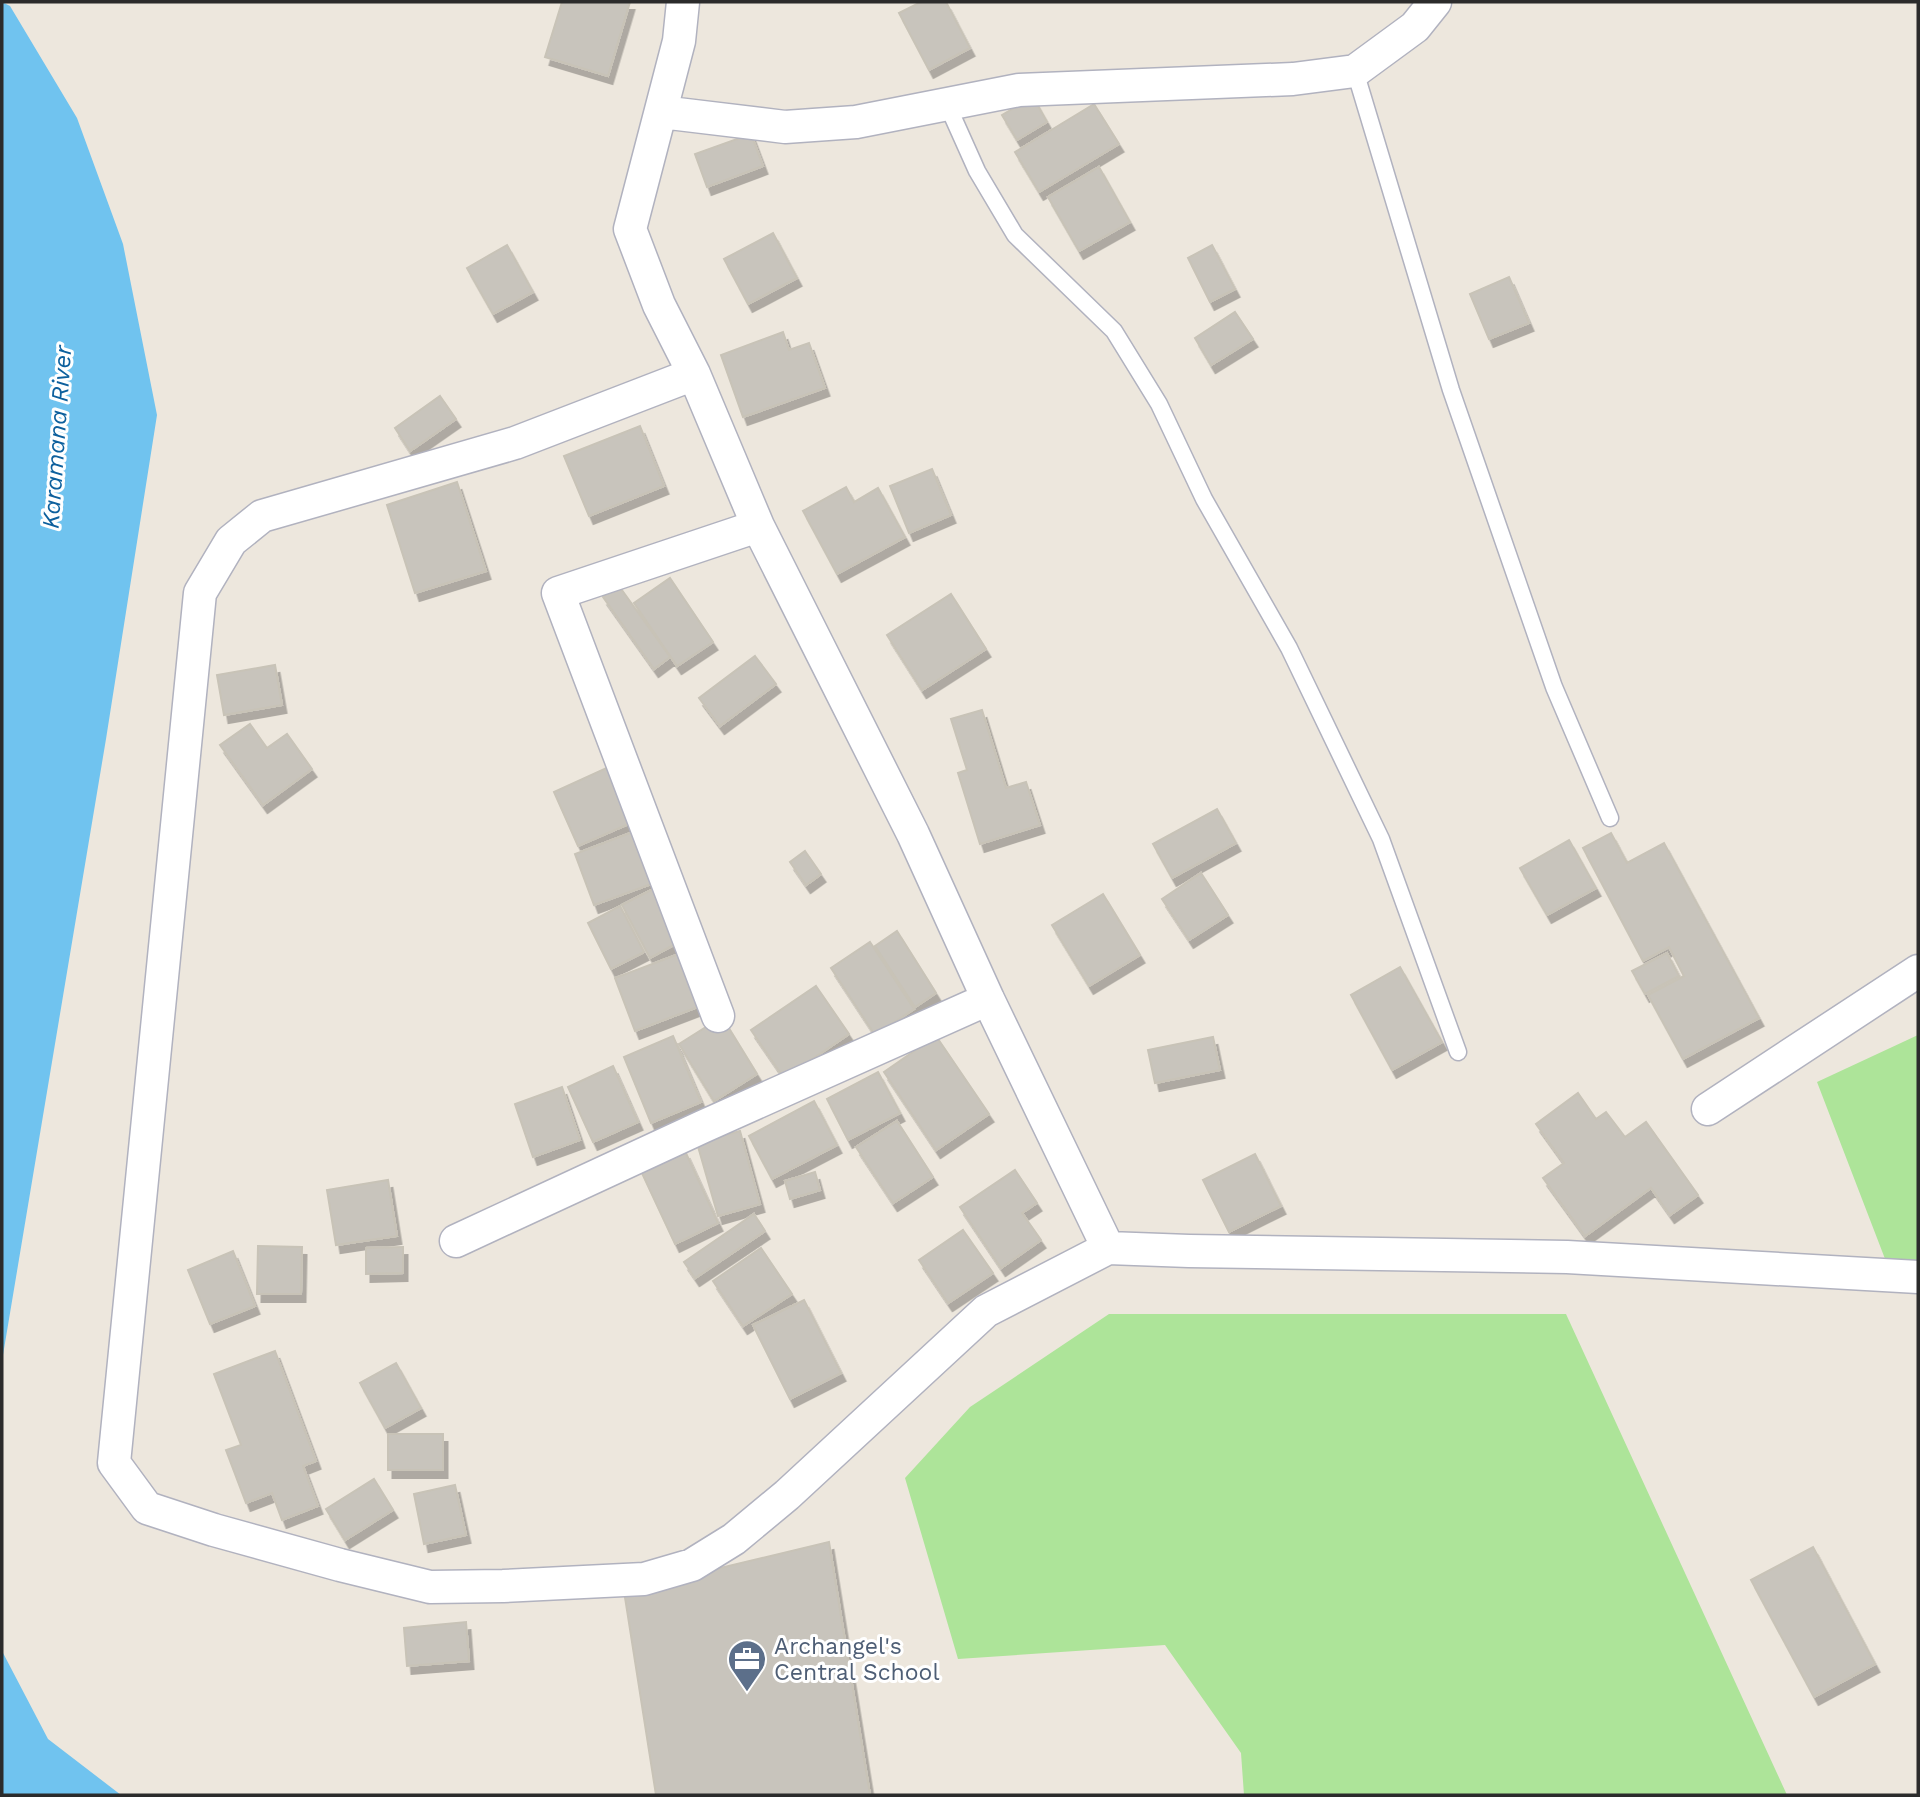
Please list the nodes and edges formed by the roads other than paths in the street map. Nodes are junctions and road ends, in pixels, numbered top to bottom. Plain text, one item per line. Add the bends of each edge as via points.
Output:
1 (682, 2) edge
2 (1435, 2) edge
3 (1355, 71) junction
4 (947, 104) junction
5 (661, 112) junction
6 (694, 374) junction
7 (758, 526) junction
8 (1610, 818) dead end
9 (1918, 971) edge
10 (988, 999) junction
11 (718, 1016) dead end
12 (1458, 1052) dead end
13 (1708, 1109) dead end
14 (456, 1241) dead end
15 (1108, 1248) junction
16 (1918, 1277) edge

1 - 5 street via 679,41
2 - 3 street via 1415,27
3 - 4 street via 1293,79 1019,90
3 - 8 lane via 1451,390 1554,687
4 - 5 street via 856,122 785,127
4 - 12 lane via 1014,235 1114,331 1159,404 1204,499 1289,648 1381,839
5 - 6 street via 630,229 659,305
6 - 7 street
6 - 15 street via 514,443 262,516 231,541 200,593 114,1463 147,1508 214,1531 430,1587 644,1579 692,1565 734,1539 788,1495 986,1311
7 - 10 street via 913,834
7 - 11 street via 558,593
9 - 13 street
10 - 14 street
10 - 15 street
15 - 16 street via 1567,1257

